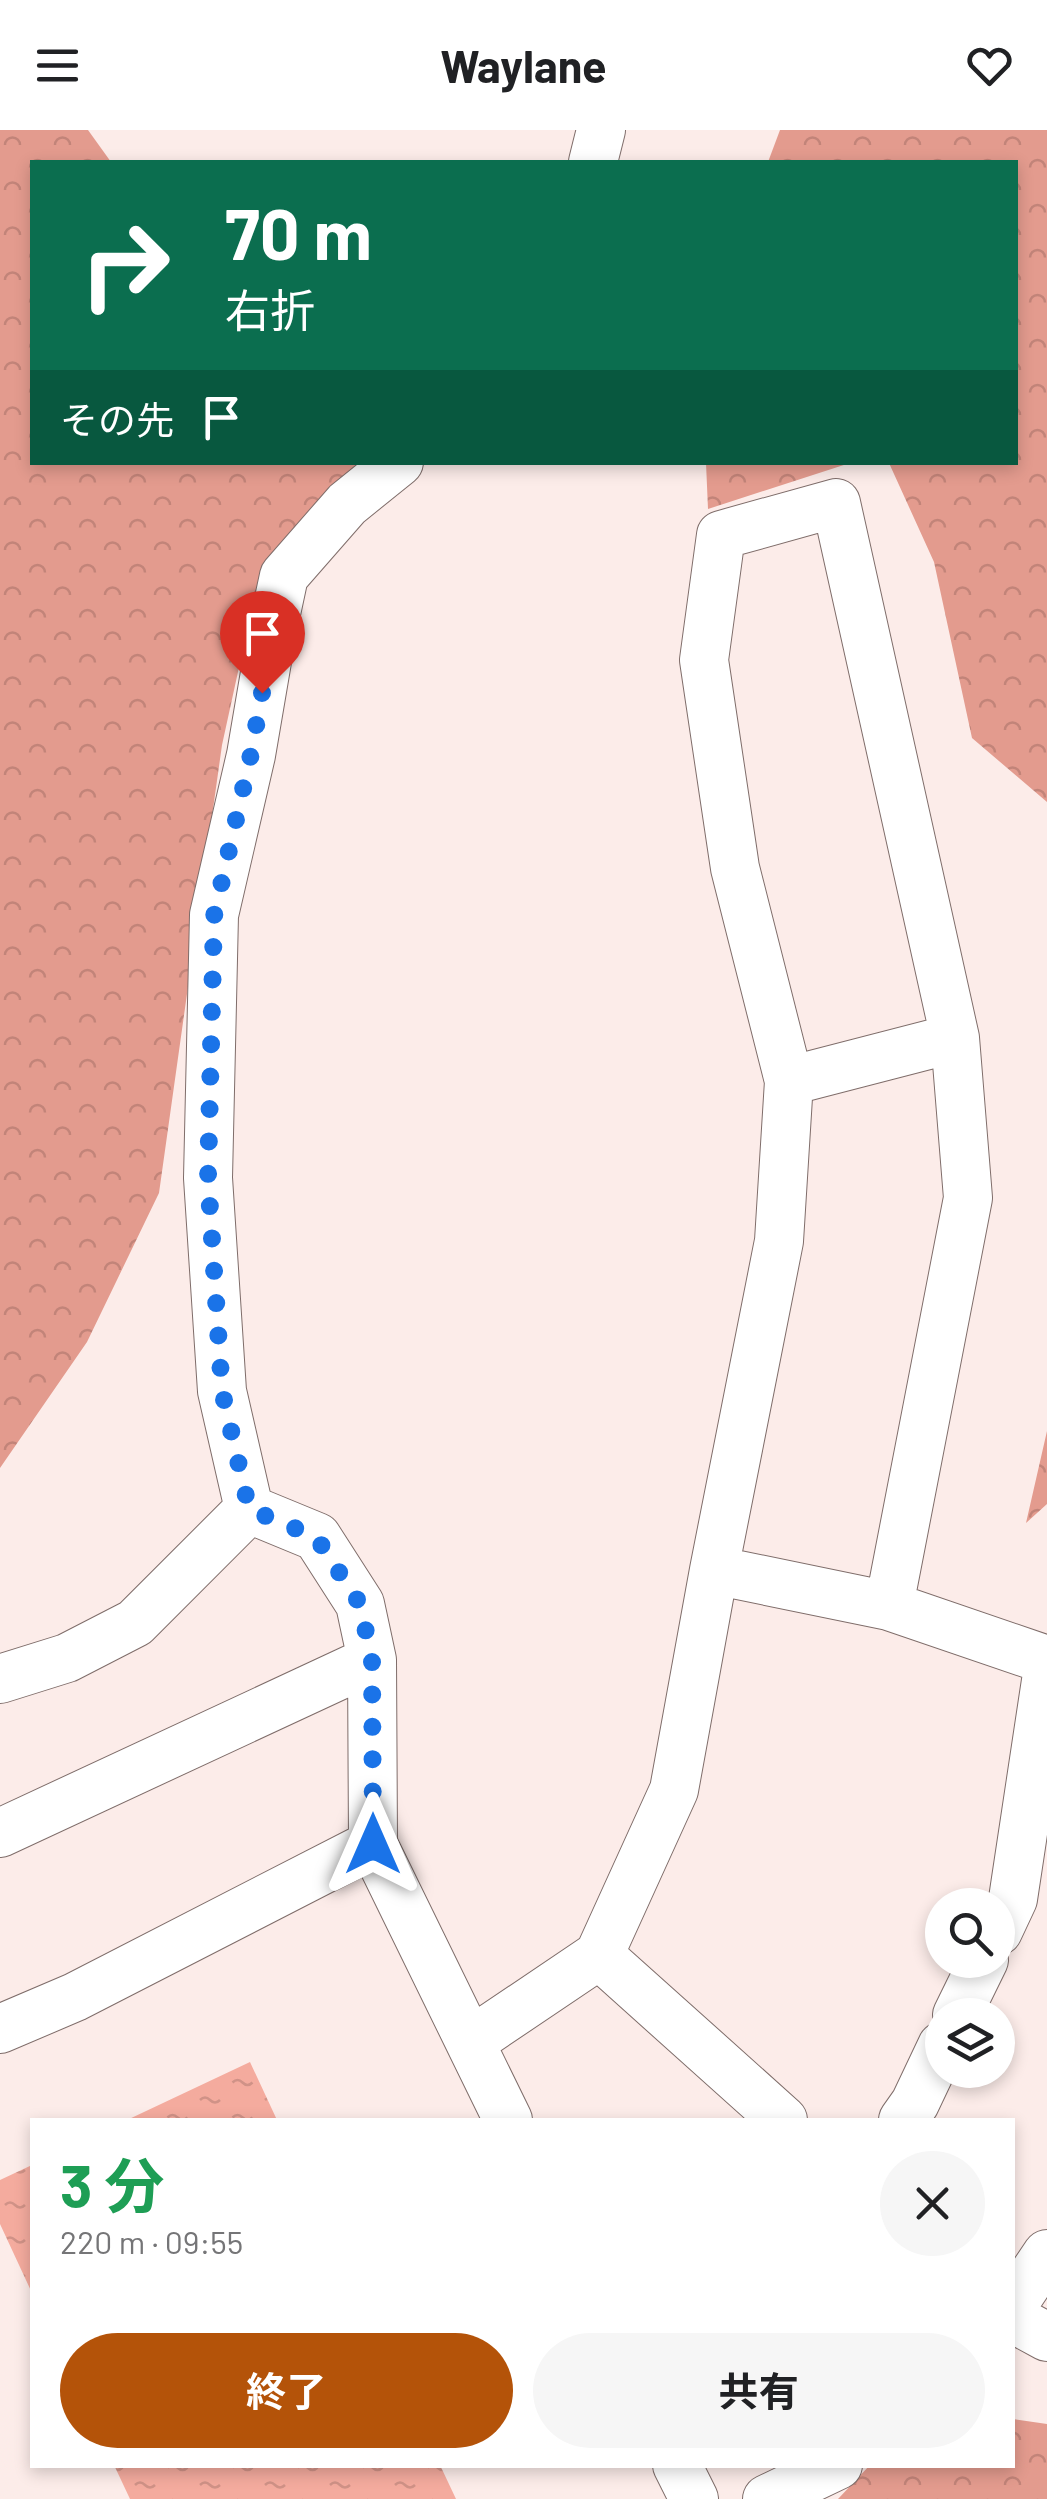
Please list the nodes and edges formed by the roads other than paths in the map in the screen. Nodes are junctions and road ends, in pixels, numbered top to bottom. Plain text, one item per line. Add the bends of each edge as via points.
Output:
1 (602, 130) edge
2 (593, 160) edge
3 (395, 465) edge
4 (955, 1038) junction
5 (789, 1081) junction
6 (249, 1509) junction
7 (714, 1570) junction
8 (889, 1606) junction
9 (372, 1660) junction
10 (1047, 1660) edge
11 (1047, 1674) edge
12 (0, 1680) edge
13 (0, 1834) edge
14 (373, 1844) junction
15 (1015, 1888) edge
16 (599, 1955) junction
17 (0, 2029) edge
18 (470, 2042) junction
19 (925, 2082) edge
20 (507, 2118) edge
21 (781, 2118) edge
22 (904, 2118) edge
23 (1047, 2254) edge
24 (1015, 2302) edge
25 (1015, 2320) edge
26 (1047, 2337) edge
27 (678, 2468) edge
28 (832, 2468) edge
29 (694, 2499) edge
30 (767, 2499) edge

1 - 2 street
3 - 6 street via 347,504 284,576 214,916 208,1178 222,1391
4 - 5 street
4 - 5 street via 836,503 721,535 704,660 735,868
4 - 8 street via 968,1198
5 - 7 street via 779,1241
6 - 9 street via 316,1537 360,1604
6 - 12 street via 136,1623 67,1658
7 - 8 street
7 - 16 street via 674,1790
8 - 10 street
9 - 13 street
9 - 14 street
11 - 15 street
14 - 17 street
14 - 18 street
16 - 18 street
16 - 21 street
18 - 20 street
19 - 22 street
23 - 24 street
25 - 26 street
27 - 29 street
28 - 30 street

